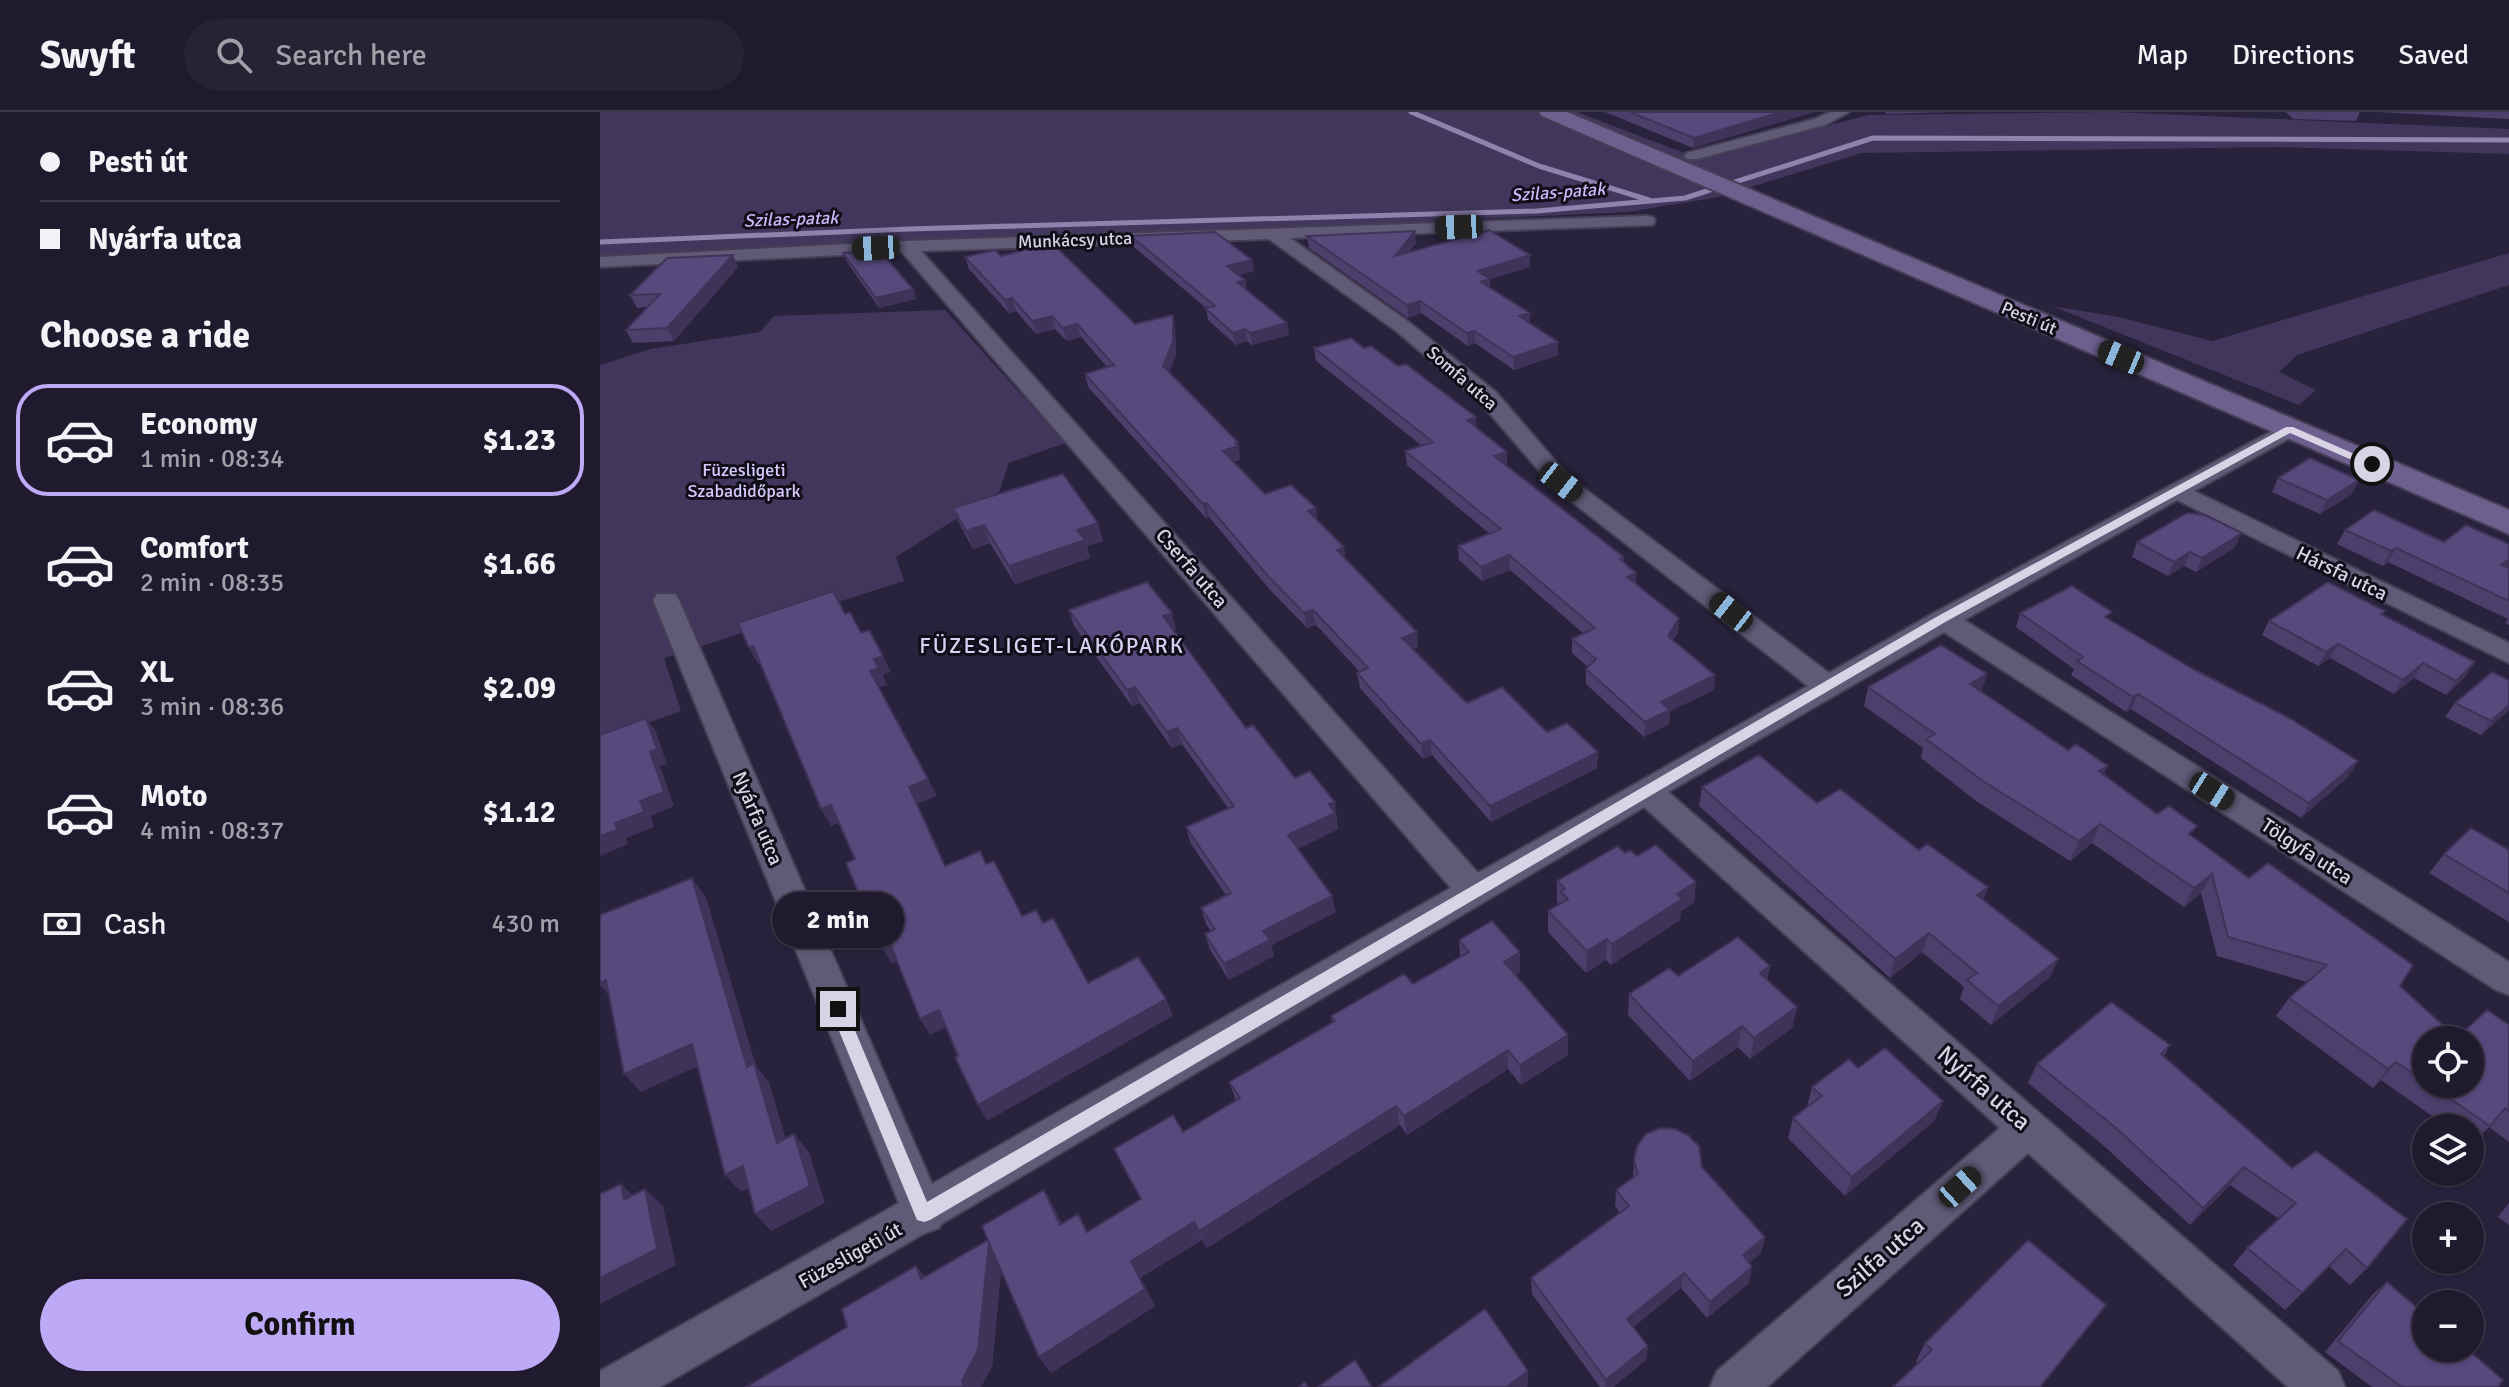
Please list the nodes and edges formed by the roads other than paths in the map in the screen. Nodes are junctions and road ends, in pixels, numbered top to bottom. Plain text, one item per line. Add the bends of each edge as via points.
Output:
1 (1549, 112) edge
2 (1842, 112) edge
3 (1692, 156) edge
4 (1647, 221) dead end
5 (1270, 232) junction
6 (907, 246) junction
7 (600, 262) edge
8 (2289, 429) junction
9 (2176, 491) junction
10 (2509, 523) edge
11 (666, 600) dead end
12 (1943, 619) junction
13 (2509, 654) edge
14 (1828, 687) junction
15 (1645, 790) junction
16 (1475, 892) junction
17 (2509, 980) edge
18 (2028, 1128) junction
19 (924, 1214) junction
20 (616, 1387) edge
21 (1733, 1387) edge
22 (2322, 1387) edge

1 - 8 main road, Pesti út
2 - 3 street
4 - 5 street, Munkácsy utca
5 - 6 street, Munkácsy utca
5 - 14 street, Somfa utca via 1403,327 1488,397 1561,482
6 - 7 street, Munkácsy utca
6 - 16 street, Cserfa utca
8 - 9 street, Füzesligeti út
8 - 10 main road, Pesti út
9 - 12 street, Füzesligeti út
9 - 13 street, Hársfa utca
11 - 19 street, Nyárfa utca
12 - 14 street, Füzesligeti út
12 - 17 street, Tölgyfa utca
14 - 15 street, Füzesligeti út
15 - 16 street, Füzesligeti út
15 - 18 street, Nyírfa utca
16 - 19 street, Füzesligeti út
18 - 21 street, Szilfa utca
18 - 22 street, Nyírfa utca
19 - 20 street, Füzesligeti út

